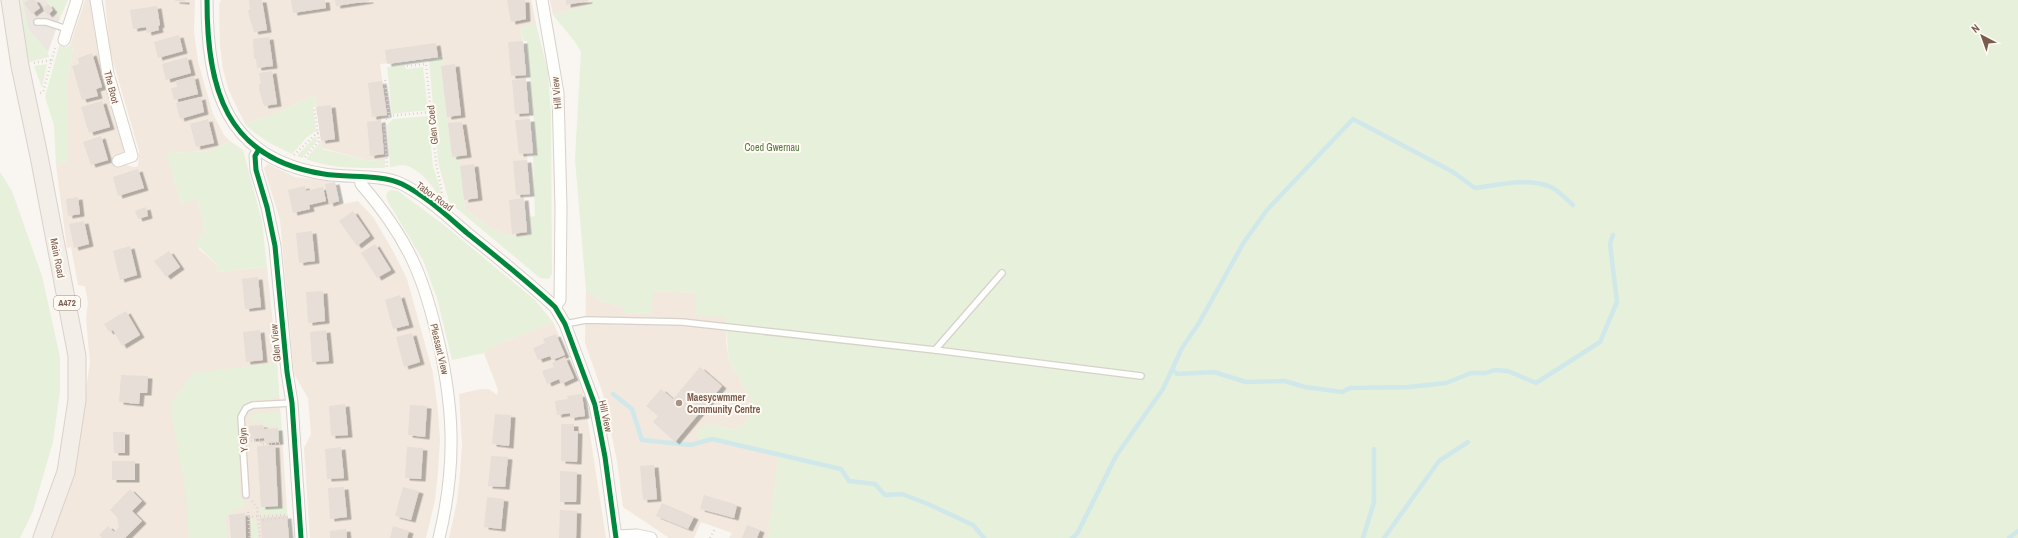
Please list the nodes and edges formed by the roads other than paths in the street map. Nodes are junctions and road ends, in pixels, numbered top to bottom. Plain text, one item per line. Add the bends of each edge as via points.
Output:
1 (10, 0) edge
2 (77, 0) edge
3 (96, 0) edge
4 (207, 0) edge
5 (542, 0) edge
6 (37, 22) dead end
7 (67, 29) junction
8 (60, 42) road end
9 (259, 149) junction
10 (118, 161) dead end
11 (360, 178) junction
12 (1002, 273) dead end
13 (555, 307) junction
14 (566, 324) junction
15 (935, 350) junction
16 (1141, 376) dead end
17 (292, 403) junction
18 (246, 495) road end
19 (616, 537) edge
20 (42, 538) edge
21 (301, 538) edge
22 (439, 538) edge
23 (651, 538) edge

1 - 20 main road, Main Road / A472 via 20,66 77,356 77,400 66,472
2 - 7 street
3 - 10 street, The Boot via 108,74 132,156
4 - 9 street, Tabor Road via 210,65 222,103 239,132 250,144
5 - 13 street, Hill View via 558,94 560,300
6 - 7 lane via 46,22
7 - 8 street
9 - 11 street, Tabor Road via 300,169
9 - 17 street, Glen View via 254,162 275,246
11 - 13 street, Tabor Road via 389,179 438,208
11 - 22 street, Pleasant View via 361,184 396,229 412,260 428,300 446,376 452,447 450,480
12 - 15 lane
13 - 14 street, Hill View
14 - 15 lane via 586,320 682,322
14 - 19 street, Hill View via 595,405
15 - 16 lane
17 - 18 lane, Y Glyn via 253,405 246,408 241,417
17 - 21 street, Glen View
19 - 23 street via 637,535

